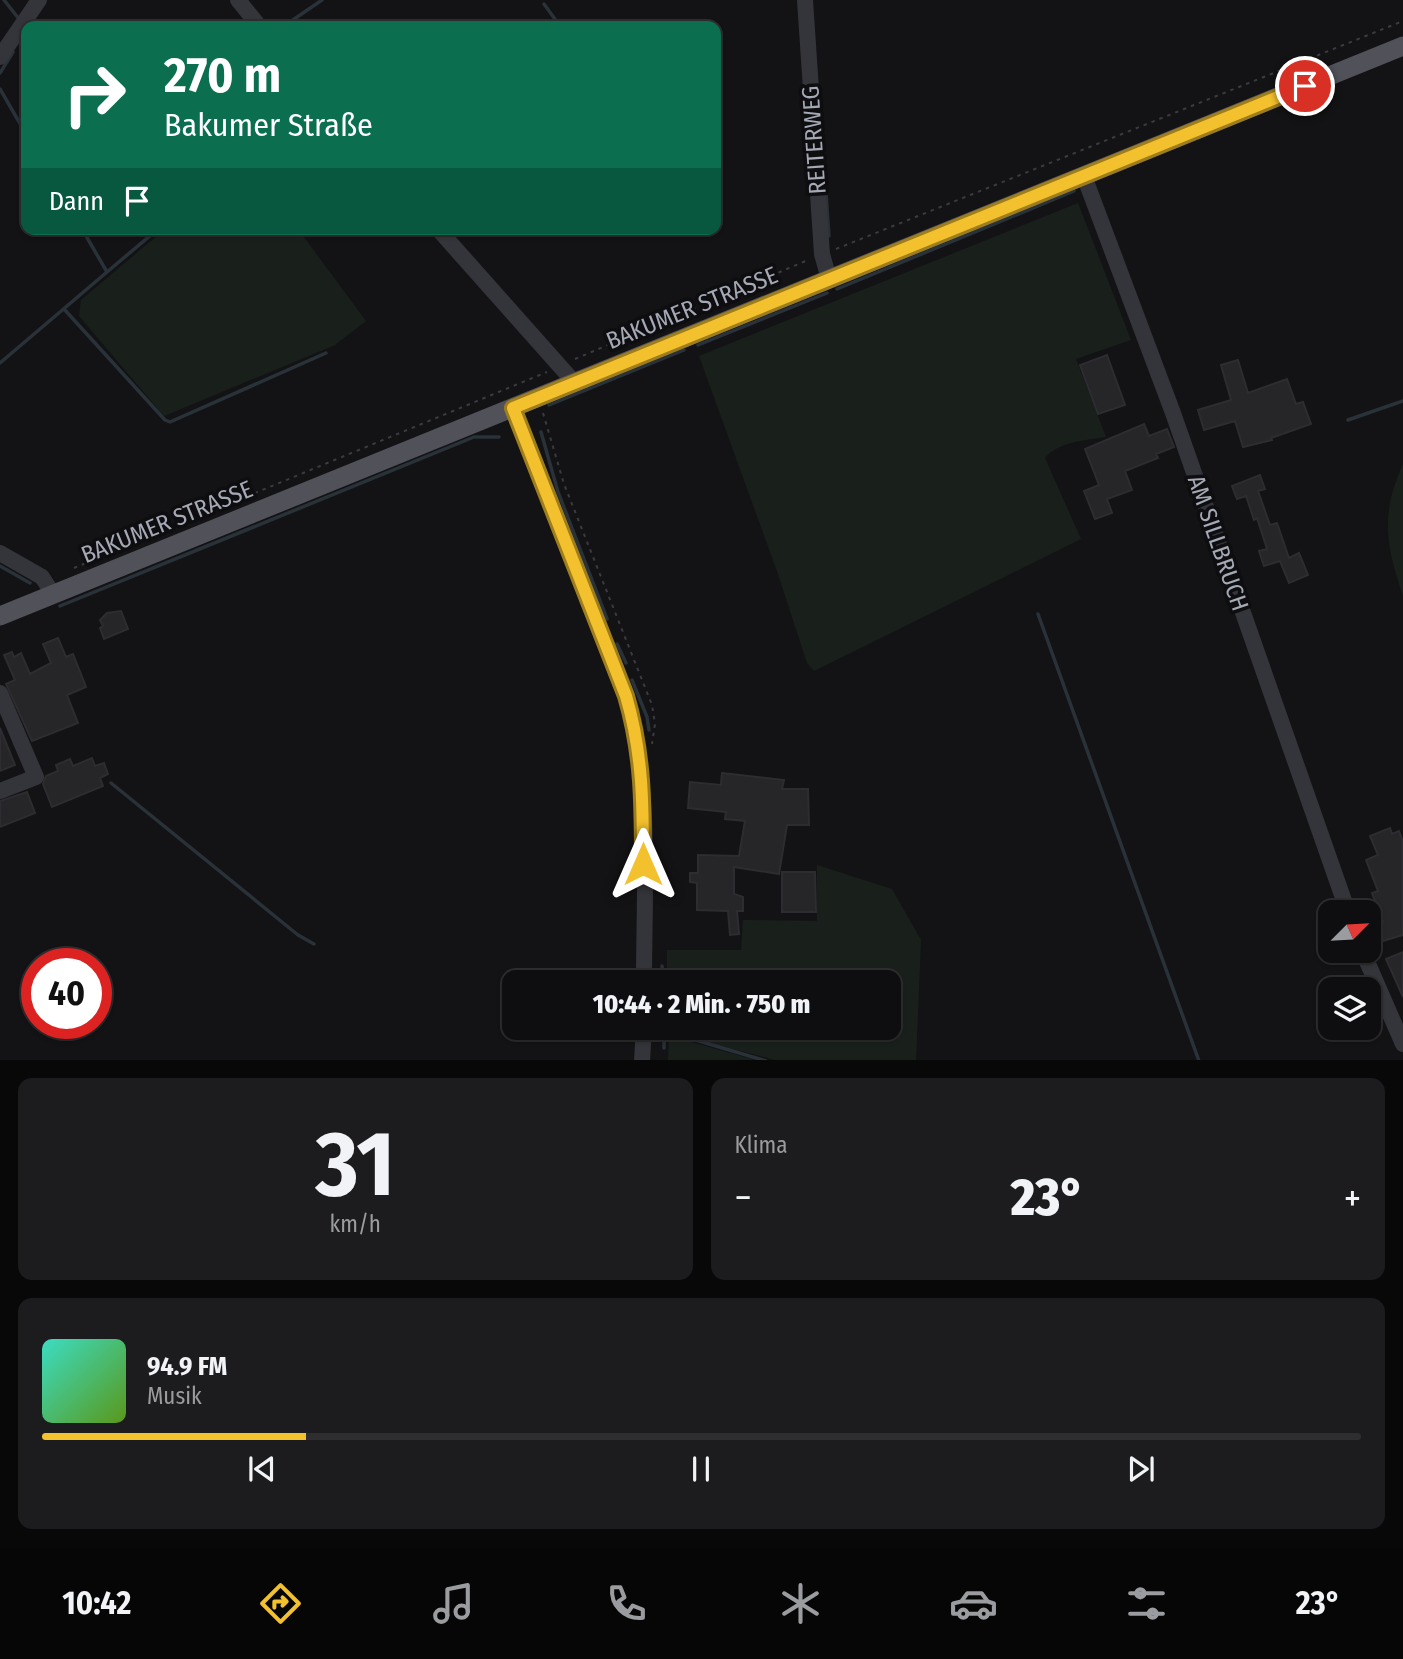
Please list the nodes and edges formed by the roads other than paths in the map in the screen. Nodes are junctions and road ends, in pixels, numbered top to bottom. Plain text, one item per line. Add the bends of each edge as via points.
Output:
1 (39, 0) edge
2 (238, 0) edge
3 (805, 0) edge
4 (25, 21) edge
5 (255, 21) edge
6 (21, 26) edge
7 (1403, 46) edge
8 (0, 57) edge
9 (1084, 176) junction
10 (443, 235) edge
11 (830, 279) junction
12 (574, 382) junction
13 (513, 408) junction
14 (0, 553) edge
15 (53, 594) junction
16 (0, 616) edge
17 (0, 693) edge
18 (0, 791) edge
19 (1344, 900) edge
20 (1368, 963) edge
21 (643, 970) edge
22 (643, 1040) edge
23 (1403, 1044) edge
24 (642, 1060) edge

1 - 4 street
2 - 5 street
3 - 11 street, REITERWEG via 822,254
6 - 8 street
7 - 9 main road, BAKUMER STRASSE
9 - 11 main road, BAKUMER STRASSE
9 - 19 street, AM SILLBRUCH via 1173,413
10 - 12 street
11 - 12 main road, BAKUMER STRASSE
12 - 13 main road, BAKUMER STRASSE
13 - 15 main road, BAKUMER STRASSE
13 - 21 street via 637,734 643,776
14 - 15 street via 42,576
15 - 16 main road, BAKUMER STRASSE
17 - 18 street via 36,777
20 - 23 street
22 - 24 street

